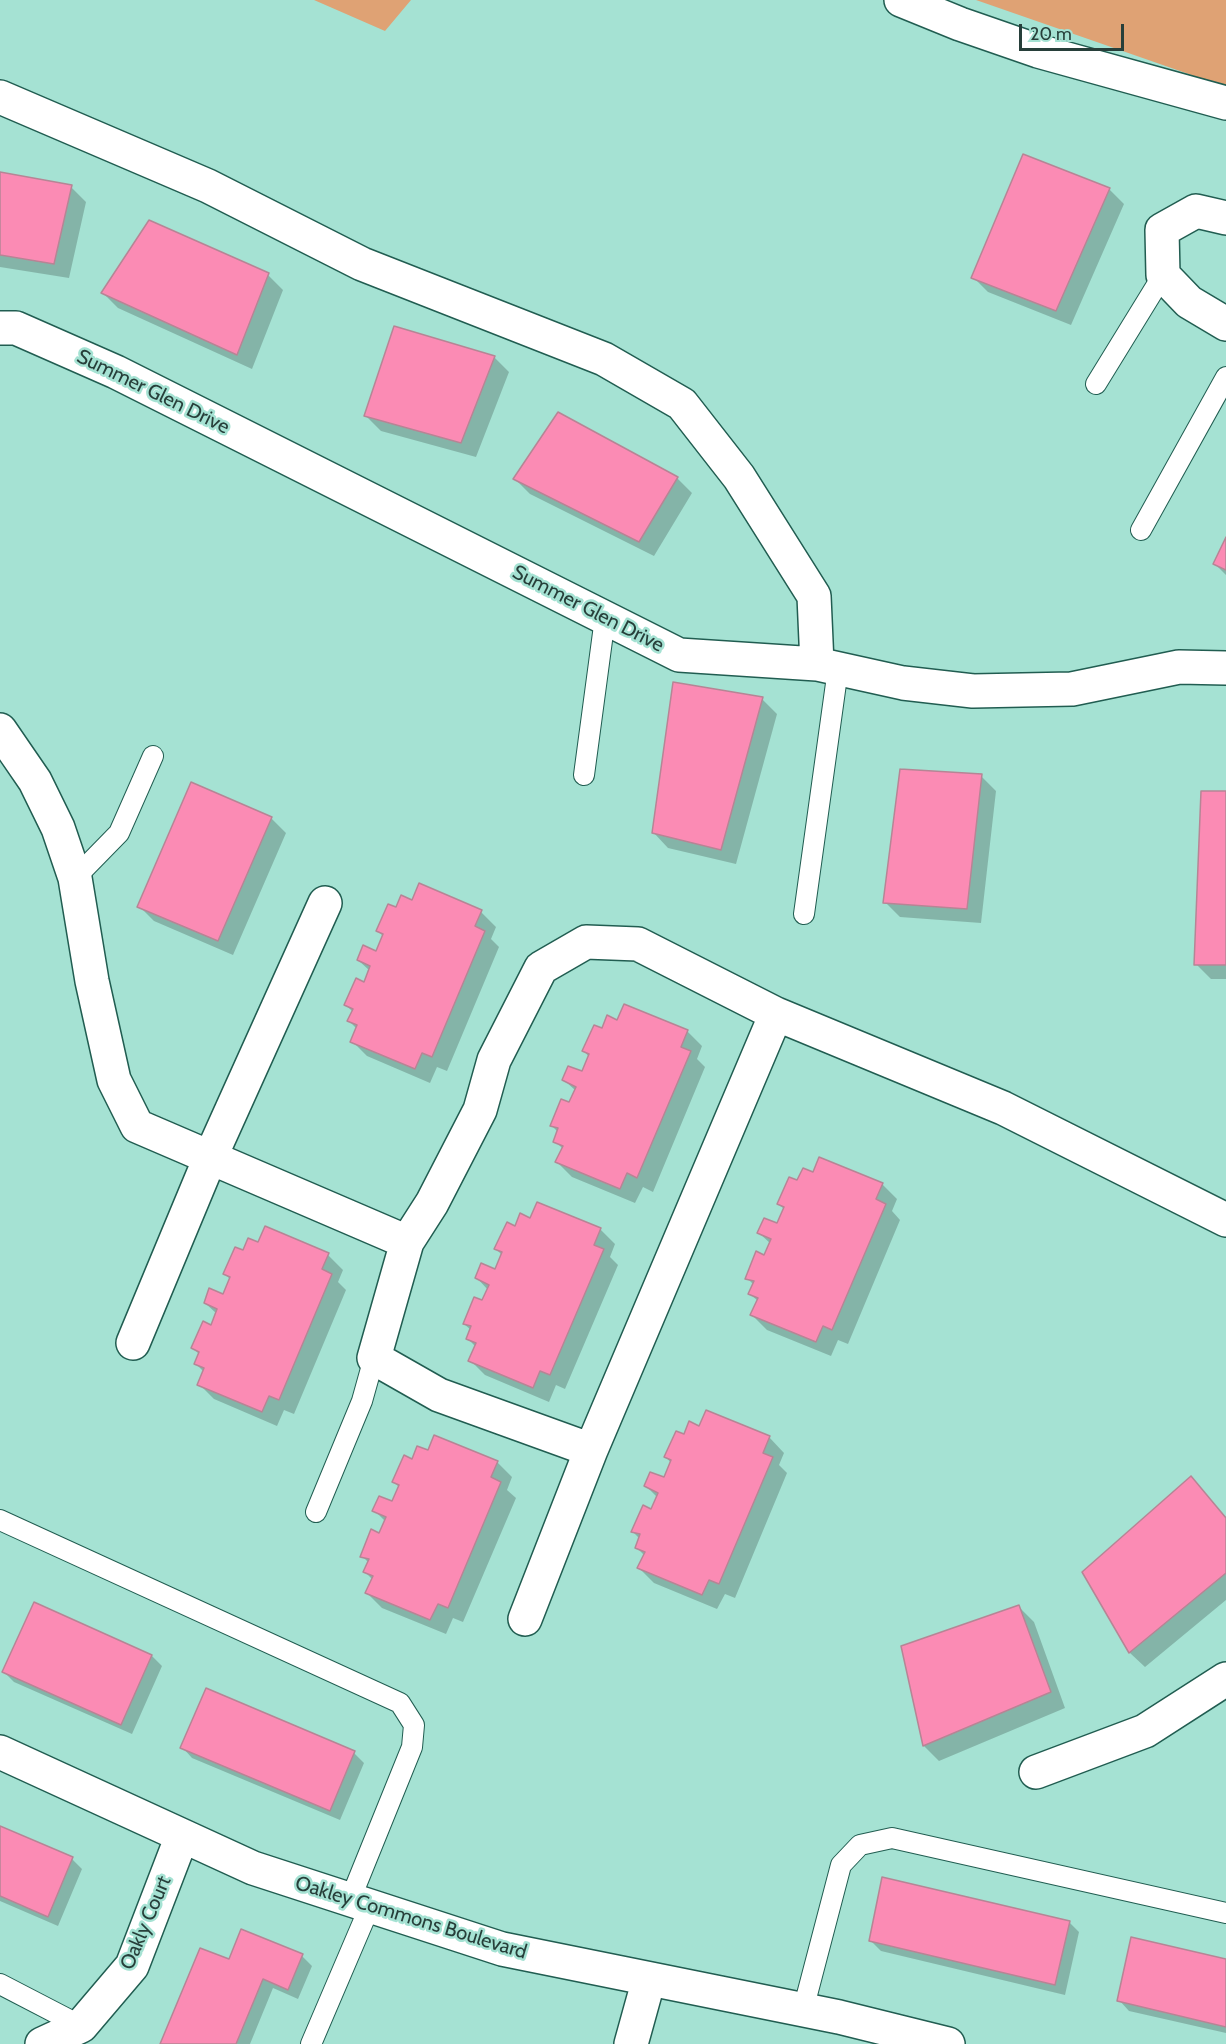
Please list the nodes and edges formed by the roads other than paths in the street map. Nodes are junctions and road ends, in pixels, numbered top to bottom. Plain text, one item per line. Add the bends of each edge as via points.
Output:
1 (901, 0) edge
2 (0, 97) edge
3 (1226, 103) edge
4 (1226, 218) edge
5 (1163, 275) junction
6 (1226, 324) edge
7 (0, 328) edge
8 (1226, 377) edge
9 (1096, 384) dead end
10 (1141, 530) dead end
11 (605, 618) junction
12 (827, 666) junction
13 (1226, 669) edge
14 (0, 730) edge
15 (153, 756) dead end
16 (584, 775) dead end
17 (75, 878) junction
18 (325, 903) dead end
19 (804, 914) dead end
20 (776, 1014) junction
21 (210, 1158) junction
22 (1226, 1220) edge
23 (407, 1242) junction
24 (133, 1343) dead end
25 (374, 1358) junction
26 (591, 1450) junction
27 (316, 1512) dead end
28 (0, 1520) edge
29 (525, 1618) dead end
30 (1226, 1679) edge
31 (0, 1752) edge
32 (1036, 1772) dead end
33 (182, 1836) junction
34 (360, 1903) junction
35 (1226, 1912) edge
36 (649, 1979) junction
37 (0, 1984) edge
38 (803, 2010) junction
39 (837, 2031) edge
40 (63, 2037) edge
41 (311, 2044) edge
42 (631, 2044) edge
43 (948, 2044) edge

1 - 3 street via 1038,51
2 - 12 street via 208,186 362,264 604,359 682,404 739,477 814,596
4 - 5 street via 1196,211 1162,230
5 - 6 street via 1189,302
5 - 9 lane
7 - 11 street, Summer Glen Drive via 16,328 116,372
8 - 10 lane
11 - 12 street, Summer Glen Drive via 679,655
11 - 16 lane
12 - 13 street, Summer Glen Drive via 903,683 973,691 1072,688 1179,667
12 - 19 lane
14 - 17 street via 35,781 58,828
15 - 17 lane via 119,833
17 - 21 street via 114,1080 137,1126
18 - 21 street
20 - 22 street via 1003,1108
20 - 23 street via 638,944 586,942 541,968 494,1060 480,1110 432,1203
20 - 26 street
21 - 23 street
21 - 24 street
23 - 25 street
25 - 26 street via 439,1395
25 - 27 lane via 362,1401
26 - 29 street
28 - 34 lane via 400,1703 414,1725 412,1747
30 - 32 street via 1145,1731
31 - 33 street, Oakley Commons Boulevard
33 - 34 street, Oakley Commons Boulevard via 253,1868
33 - 40 street, Oakly Court via 132,1966
34 - 36 street, Oakley Commons Boulevard via 502,1949
34 - 41 lane
35 - 38 lane via 892,1838 860,1845 841,1865
36 - 38 street, Oakley Commons Boulevard
36 - 42 street
37 - 40 lane
38 - 39 street, Oakley Commons Boulevard
39 - 43 street, Oakley Commons Boulevard

